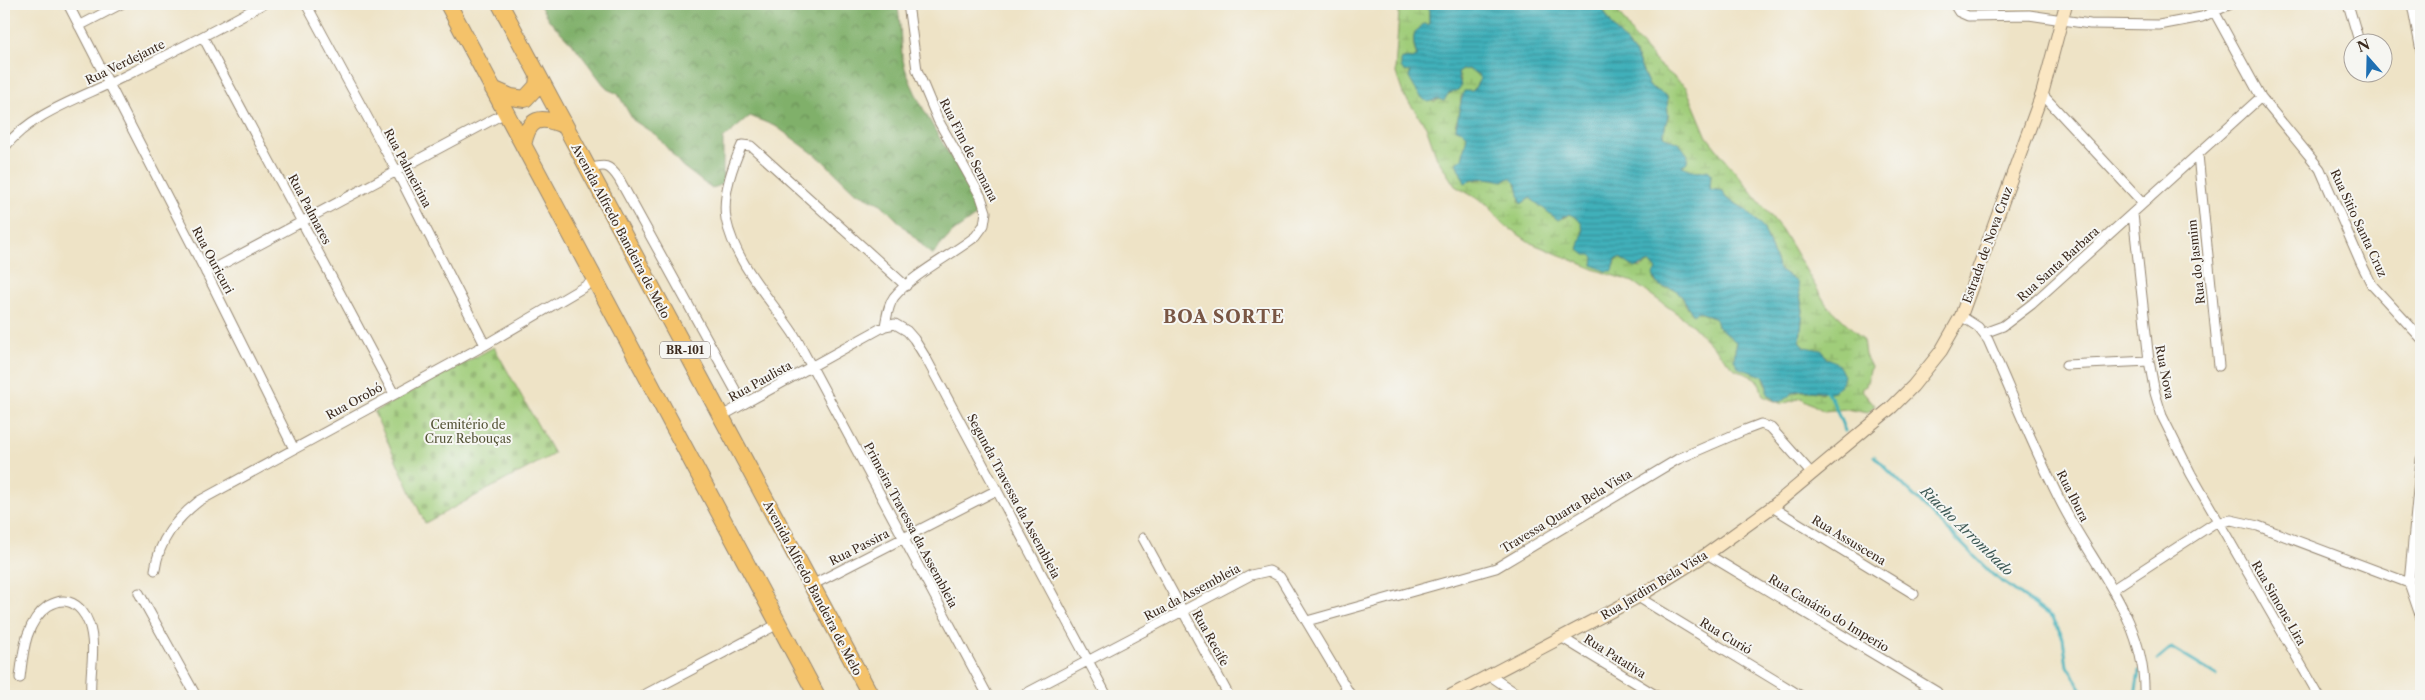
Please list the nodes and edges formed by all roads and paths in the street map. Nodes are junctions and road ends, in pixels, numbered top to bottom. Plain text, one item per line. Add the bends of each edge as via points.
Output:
1 (68, 4) edge
2 (122, 4) edge
3 (263, 4) edge
4 (306, 4) edge
5 (448, 4) edge
6 (500, 4) edge
7 (908, 4) edge
8 (1954, 4) edge
9 (2066, 4) edge
10 (2231, 4) edge
11 (2348, 4) edge
12 (2412, 4) edge
13 (2215, 13) junction
14 (2063, 19) junction
15 (79, 26) junction
16 (2356, 32) edge
17 (203, 37) junction
18 (2421, 51) edge
19 (538, 76) junction
20 (108, 84) junction
21 (493, 89) junction
22 (2042, 94) junction
23 (2261, 97) junction
24 (506, 113) junction
25 (565, 126) junction
26 (523, 146) junction
27 (4, 148) edge
28 (2198, 155) junction
29 (588, 169) junction
30 (396, 172) junction
31 (2143, 203) junction
32 (2133, 214) junction
33 (303, 221) junction
34 (206, 273) junction
35 (594, 281) junction
36 (906, 286) junction
37 (1961, 316) junction
38 (886, 326) junction
39 (1984, 333) junction
40 (2421, 338) edge
41 (485, 345) junction
42 (2149, 361) junction
43 (2066, 364) dead end
44 (812, 366) junction
45 (2219, 366) dead end
46 (394, 394) junction
47 (743, 404) junction
48 (720, 417) junction
49 (294, 449) junction
50 (1843, 449) joint
51 (2421, 462) edge
52 (1812, 474) junction
53 (996, 490) junction
54 (1772, 507) junction
55 (2219, 521) junction
56 (904, 538) junction
57 (1143, 538) dead end
58 (1707, 554) junction
59 (155, 570) dead end
60 (2409, 583) junction
61 (812, 585) junction
62 (2113, 589) junction
63 (138, 593) dead end
64 (1914, 594) dead end
65 (1638, 598) junction
66 (1182, 612) junction
67 (2421, 618) edge
68 (1307, 621) junction
69 (778, 624) junction
70 (1561, 637) junction
71 (1089, 662) junction
72 (1489, 675) junction
73 (20, 678) dead end
74 (1937, 692) dead end
75 (91, 696) edge
76 (196, 696) edge
77 (642, 696) edge
78 (817, 696) edge
79 (871, 696) edge
80 (988, 696) edge
81 (1021, 696) edge
82 (1107, 696) edge
83 (1229, 696) edge
84 (1350, 696) edge
85 (1450, 696) edge
86 (1520, 696) edge
87 (1657, 696) edge
88 (1801, 696) edge
89 (2144, 696) edge
90 (2319, 696) edge

1 - 15 street, Rua Ouricuri
2 - 15 street
3 - 17 street, Rua Verdejante
4 - 30 street, Rua Palmeirina
5 - 21 highway
6 - 19 highway, Avenida Alfredo Bandeira de Melo / BR-101
7 - 36 street, Rua Fim de Semana via 917,70 938,120 981,197 986,212 984,225 976,236
8 - 14 street via 1959,12 1968,16 2029,14
9 - 14 main road, Estrada de Nova Cruz
10 - 13 street
11 - 16 street
12 - 18 street
13 - 14 street via 2159,25 2090,24
13 - 23 street, Rua Sitio Santa Cruz
14 - 22 main road, Estrada de Nova Cruz
15 - 20 street, Rua Ouricuri
17 - 20 street, Rua Verdejante
17 - 33 street, Rua Palmares
19 - 21 highway via 537,86 525,99
19 - 25 highway, Avenida Alfredo Bandeira de Melo / BR-101
20 - 27 street, Rua Verdejante via 25,126
20 - 34 street, Rua Ouricuri
21 - 24 highway
22 - 31 street
22 - 37 main road, Estrada de Nova Cruz
23 - 28 street, Rua Santa Barbara
23 - 40 street, Rua Sitio Santa Cruz via 2320,169 2372,284
24 - 26 highway
24 - 30 street
25 - 26 highway via 547,119 537,120 532,124
25 - 29 highway, Avenida Alfredo Bandeira de Melo / BR-101
26 - 35 highway
28 - 31 street, Rua Santa Barbara
28 - 45 street, Rua do Jasmim
29 - 47 street via 601,165 612,168
29 - 48 highway, Avenida Alfredo Bandeira de Melo / BR-101
30 - 33 street
30 - 41 street, Rua Palmeirina
31 - 32 street, Rua Santa Barbara
32 - 39 street, Rua Santa Barbara via 2017,317
32 - 42 street, Rua Nova
33 - 34 street
33 - 46 street, Rua Palmares
34 - 49 street, Rua Ouricuri
35 - 41 street, Rua Orobó
35 - 69 highway
36 - 38 street, Rua Fim de Semana via 889,306
36 - 44 street, Primeira Travessa da Assembleia via 751,146 742,145 733,164 726,194 726,217 733,241 750,274
37 - 39 street, Rua Ibura
37 - 50 main road, Estrada de Nova Cruz via 1941,351 1913,386
38 - 44 street, Rua Paulista
38 - 53 street, Segunda Travessa da Assembleia via 900,326 914,339
39 - 62 street, Rua Ibura via 2065,510
41 - 46 street, Rua Orobó
42 - 43 street
42 - 55 street, Rua Nova via 2162,416
44 - 47 street, Rua Paulista
44 - 56 street, Primeira Travessa da Assembleia
46 - 49 street, Rua Orobó
47 - 48 street, Rua Paulista
48 - 61 highway, Avenida Alfredo Bandeira de Melo / BR-101
49 - 59 street, Rua Orobó via 205,497 188,510 163,541
50 - 52 main road, Rua Jardim Bela Vista
51 - 60 street
52 - 54 main road, Rua Jardim Bela Vista
52 - 68 street, Travessa Quarta Bela Vista via 1774,430 1764,424 1755,426 1708,444 1656,471 1496,568
53 - 56 street, Rua Passira
53 - 71 street, Segunda Travessa da Assembleia
54 - 58 main road, Rua Jardim Bela Vista
54 - 64 street, Rua Assuscena
55 - 60 street via 2258,526
55 - 62 street
55 - 90 street, Rua Simone Lira
56 - 61 street, Rua Passira
56 - 80 street, Primeira Travessa da Assembleia
57 - 66 street, Rua Recife
58 - 65 main road, Rua Jardim Bela Vista
58 - 74 street, Rua Canário do Imperio
60 - 67 street
61 - 79 highway, Avenida Alfredo Bandeira de Melo / BR-101
62 - 89 street, Rua Ibura via 2139,646 2144,666
63 - 76 street
65 - 70 main road, Rua Jardim Bela Vista
65 - 88 street, Rua Curió
66 - 68 street, Rua da Assembleia via 1251,575 1269,571 1280,577
66 - 71 street, Rua da Assembleia
66 - 83 street, Rua Recife
68 - 84 street, Rua da Assembleia
69 - 77 street
69 - 78 highway
70 - 72 main road, Rua Jardim Bela Vista
70 - 87 street, Rua Patativa
71 - 81 street, Rua da Assembleia
71 - 82 street, Segunda Travessa da Assembleia
72 - 85 main road, Rua Jardim Bela Vista
72 - 86 street
73 - 75 street via 22,656 35,618 54,602 64,600 78,607 89,624 93,655

